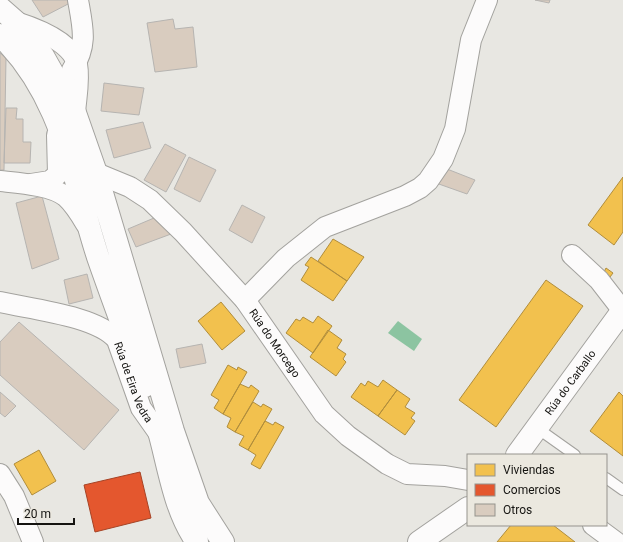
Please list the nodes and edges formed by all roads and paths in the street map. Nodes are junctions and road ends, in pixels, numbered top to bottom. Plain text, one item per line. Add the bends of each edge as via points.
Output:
1 (78, 0) edge
2 (487, 0) edge
3 (4, 22) edge
4 (47, 54) junction
5 (76, 63) junction
6 (54, 82) junction
7 (65, 114) junction
8 (96, 174) junction
9 (0, 181) edge
10 (28, 184) junction
11 (84, 206) junction
12 (91, 232) junction
13 (572, 255) dead end
14 (115, 275) junction
15 (245, 300) junction
16 (0, 302) edge
17 (623, 311) edge
18 (116, 319) junction
19 (537, 428) junction
20 (167, 433) junction
21 (518, 454) edge
22 (573, 454) edge
23 (0, 474) edge
24 (607, 479) edge
25 (467, 480) edge
26 (623, 490) edge
27 (177, 501) junction
28 (467, 509) edge
29 (595, 526) edge
30 (33, 542) edge
31 (197, 542) edge
32 (209, 542) edge
33 (223, 542) edge
34 (419, 542) edge
35 (616, 542) edge

1 - 4 street via 73,29
1 - 5 street via 84,41
2 - 15 street via 471,40 455,129 443,159 428,181 405,196 325,228 286,258
3 - 4 main road
3 - 7 main road via 18,53 39,85
4 - 5 street via 69,52
4 - 6 main road
5 - 6 street via 71,72
5 - 7 street via 78,78
6 - 7 main road
6 - 11 street via 81,160
7 - 8 main road
7 - 10 street via 56,178
7 - 11 main road
8 - 14 main road
8 - 15 street, Rúa do Morcego via 130,187 150,200
9 - 10 street
10 - 12 street via 64,195
11 - 12 main road
12 - 14 main road
13 - 17 street via 600,280
14 - 18 main road
14 - 20 main road
15 - 25 street, Rúa do Morcego via 324,414 348,436 387,464 407,474
16 - 18 street, Rúa de Eira Vedra via 101,326
17 - 19 main road, Rúa do Carballo
18 - 20 main road via 149,398
19 - 21 main road, Rúa do Carballo
19 - 22 lane
20 - 27 main road
20 - 33 main road via 198,503
23 - 30 street via 14,496
24 - 26 lane
27 - 31 main road
27 - 32 main road
28 - 34 main road
29 - 35 street

